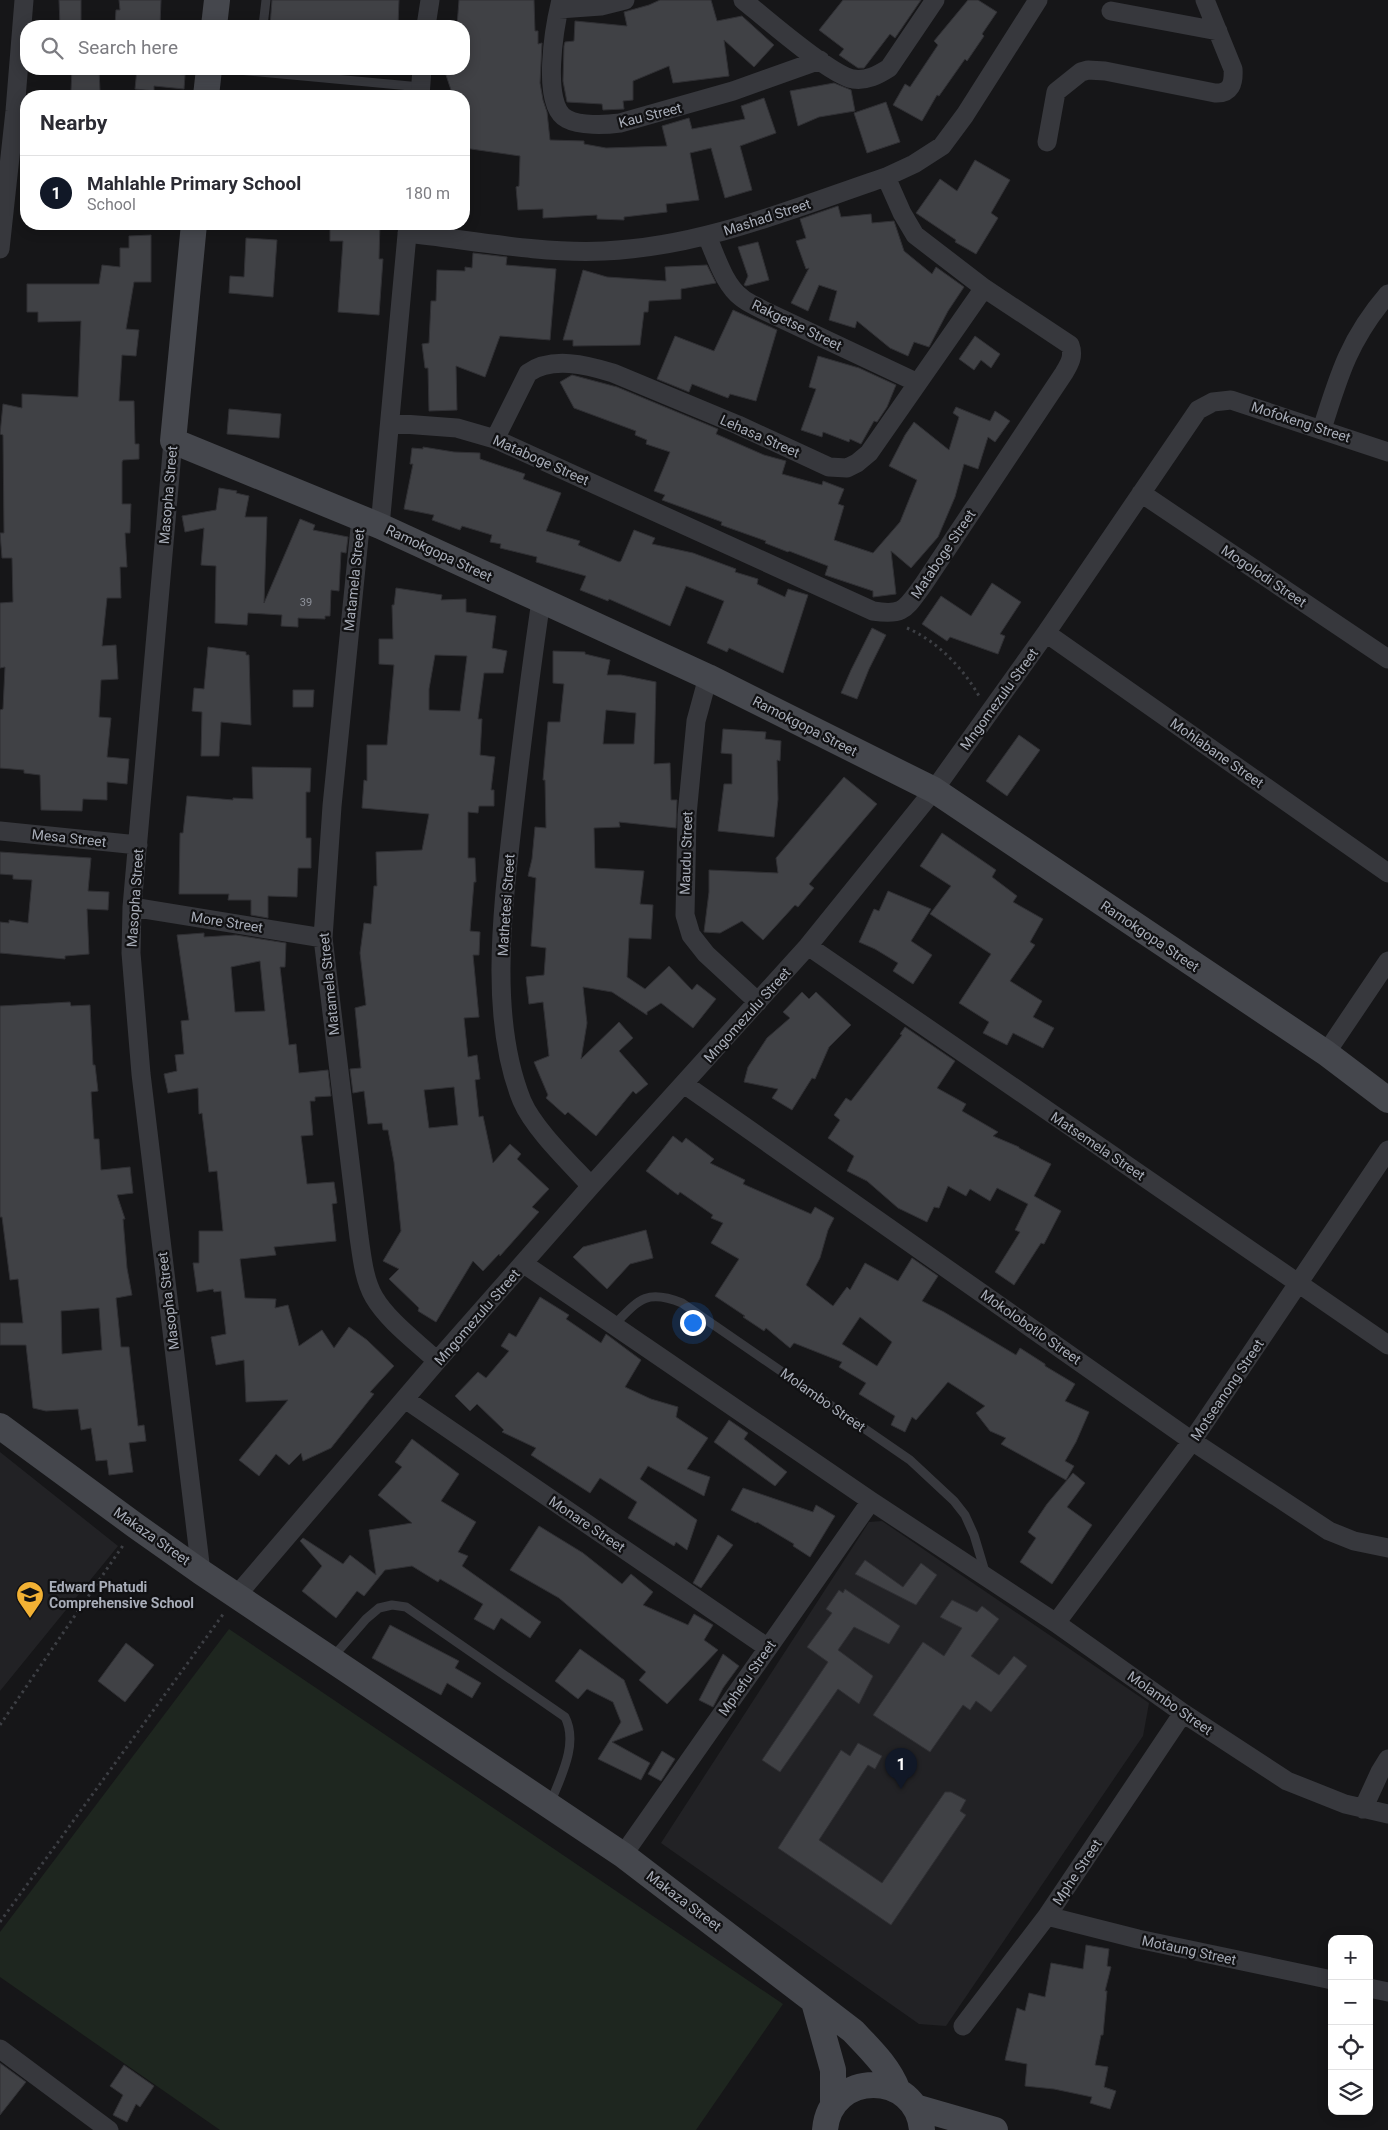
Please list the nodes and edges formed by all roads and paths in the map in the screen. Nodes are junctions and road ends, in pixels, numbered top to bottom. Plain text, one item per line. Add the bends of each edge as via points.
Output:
1 (24, 0) edge
2 (216, 0) edge
3 (266, 0) edge
4 (430, 0) edge
5 (625, 0) edge
6 (743, 0) edge
7 (935, 0) edge
8 (1038, 0) edge
9 (1205, 0) edge
10 (560, 5) edge
11 (1111, 11) dead end
12 (22, 20) edge
13 (214, 20) edge
14 (264, 20) edge
15 (427, 20) edge
16 (1218, 31) junction
17 (20, 44) edge
18 (820, 60) junction
19 (208, 75) edge
20 (317, 75) edge
21 (421, 84) edge
22 (207, 90) edge
23 (14, 111) edge
24 (1047, 142) dead end
25 (886, 178) junction
26 (193, 230) edge
27 (408, 230) edge
28 (422, 230) edge
29 (707, 236) junction
30 (0, 249) edge
31 (984, 288) junction
32 (1388, 294) edge
33 (918, 383) junction
34 (1213, 402) joint
35 (390, 423) junction
36 (1322, 429) junction
37 (495, 439) junction
38 (173, 441) junction
39 (1388, 452) edge
40 (1140, 494) junction
41 (370, 522) junction
42 (541, 600) junction
43 (902, 611) junction
44 (1046, 633) junction
45 (1388, 659) edge
46 (708, 677) junction
47 (987, 716) junction
48 (934, 790) junction
49 (0, 831) edge
50 (138, 845) junction
51 (1388, 873) edge
52 (132, 908) junction
53 (323, 938) junction
54 (808, 946) junction
55 (1388, 961) edge
56 (758, 1002) junction
57 (1326, 1053) junction
58 (684, 1084) junction
59 (1388, 1100) edge
60 (1388, 1150) edge
61 (591, 1186) junction
62 (524, 1264) junction
63 (1299, 1284) junction
64 (615, 1324) junction
65 (1388, 1346) edge
66 (437, 1361) junction
67 (405, 1399) junction
68 (0, 1426) edge
69 (1192, 1440) junction
70 (871, 1501) junction
71 (136, 1526) junction
72 (1388, 1548) edge
73 (201, 1572) junction
74 (987, 1578) junction
75 (237, 1595) junction
76 (1056, 1623) junction
77 (768, 1648) junction
78 (332, 1658) junction
79 (1183, 1713) junction
80 (0, 1725) edge
81 (1388, 1759) edge
82 (550, 1805) junction
83 (1363, 1809) junction
84 (1388, 1814) edge
85 (623, 1855) junction
86 (1047, 1916) junction
87 (0, 1922) edge
88 (1328, 1979) edge
89 (1373, 1989) edge
90 (1388, 1992) edge
91 (814, 2002) junction
92 (963, 2026) dead end
93 (0, 2049) edge
94 (912, 2110) edge
95 (824, 2121) edge
96 (109, 2130) edge
97 (995, 2130) edge

1 - 12 street
2 - 13 street
3 - 14 lane
4 - 15 street
5 - 10 street via 601,6
6 - 18 street
7 - 18 street via 889,68 878,76 868,79 846,77
8 - 25 street, Mashad Street via 942,146
9 - 16 street
10 - 18 street, Kau Street via 551,85 558,110 566,119 602,126 620,124 733,92
11 - 16 street
16 - 24 street via 1233,69 1234,80 1228,91 1215,93 1088,70 1056,92
17 - 23 street
19 - 22 street
20 - 21 lane
23 - 30 street
25 - 29 street, Mashad Street
25 - 31 street, Mataboge Street via 915,235
26 - 38 street, Masopha Street
27 - 35 street, Matamela Street
28 - 29 street, Mashad Street via 574,251 658,246
29 - 33 street, Rakgetse Street via 726,278 742,298
31 - 33 street, Lehasa Street
31 - 43 street, Mataboge Street via 1070,345 1072,358 923,585
32 - 36 street via 1362,326 1350,348
33 - 37 street, Lehasa Street via 869,453 847,468 829,467 613,373 567,364 535,368 528,373
34 - 36 street, Mofokeng Street via 1231,400
34 - 40 street, Mngomezulu Street via 1198,410
35 - 37 street, Mataboge Street via 457,428
35 - 41 street, Matamela Street
36 - 39 street, Mofokeng Street
37 - 43 street, Mataboge Street via 873,612 894,614
38 - 41 street, Ramokgopa Street
38 - 50 street, Masopha Street
40 - 44 street, Mngomezulu Street
40 - 45 street, Mogolodi Street
41 - 42 street, Ramokgopa Street
41 - 53 street, Matamela Street via 332,806
42 - 46 street, Ramokgopa Street
42 - 61 street, Mathetesi Street via 508,859 501,964 503,1009 515,1080 523,1103 539,1127
43 - 47 path via 905,627 946,654 968,676
44 - 47 street, Mngomezulu Street
44 - 51 street, Mohlabane Street
46 - 48 street, Ramokgopa Street
46 - 56 street, Maudu Street via 696,721 687,815 685,915 691,934 706,954
47 - 48 street, Mngomezulu Street
48 - 54 street, Mngomezulu Street
48 - 57 street, Ramokgopa Street
49 - 50 street, Mesa Street
50 - 52 street, Masopha Street
52 - 53 street, More Street
52 - 73 street, Masopha Street via 131,954 140,1065
53 - 66 street, Matamela Street via 366,1275 374,1297 388,1314
54 - 56 street, Mngomezulu Street
54 - 63 street, Matsemela Street
55 - 57 street
56 - 58 street, Mngomezulu Street
57 - 59 street, Ramokgopa Street
58 - 61 street, Mngomezulu Street
58 - 69 street, Mokolobotlo Street
60 - 63 street, Motseanong Street
61 - 62 street, Mngomezulu Street
62 - 64 street, Molambo Street
62 - 66 street, Mngomezulu Street
63 - 65 street, Matsemela Street
63 - 69 street, Motseanong Street
64 - 70 street, Molambo Street
64 - 74 lane, Molambo Street via 639,1300 651,1296 666,1296 682,1303 910,1460 965,1515
66 - 67 street, Mngomezulu Street
67 - 75 street, Mngomezulu Street
67 - 77 street, Monare Street
68 - 71 street, Makaza Street
69 - 72 street, Mokolobotlo Street via 1328,1531 1354,1541
69 - 76 street, Motseanong Street
70 - 74 street, Molambo Street
70 - 77 street, Mphefu Street
71 - 73 street, Makaza Street
71 - 80 path
73 - 75 street, Makaza Street
74 - 76 street, Molambo Street
75 - 78 street, Makaza Street
75 - 87 path
76 - 79 street, Molambo Street
77 - 85 street, Mphefu Street
78 - 82 street, Makaza Street
78 - 82 lane via 366,1618 379,1608 392,1605 406,1607 442,1631 565,1717 571,1739
79 - 83 street, Molambo Street via 1287,1781
79 - 86 street, Mphe Street
81 - 83 street
82 - 85 street, Makaza Street
83 - 84 street, Molambo Street
85 - 91 street, Makaza Street
86 - 88 street, Motaung Street
86 - 92 street, Mphe Street
89 - 90 street
91 - 94 street, Makaza Street via 853,2031 879,2058
91 - 95 street via 833,2070
93 - 96 street
94 - 95 street via 890,2087 858,2086 844,2094
94 - 97 street

